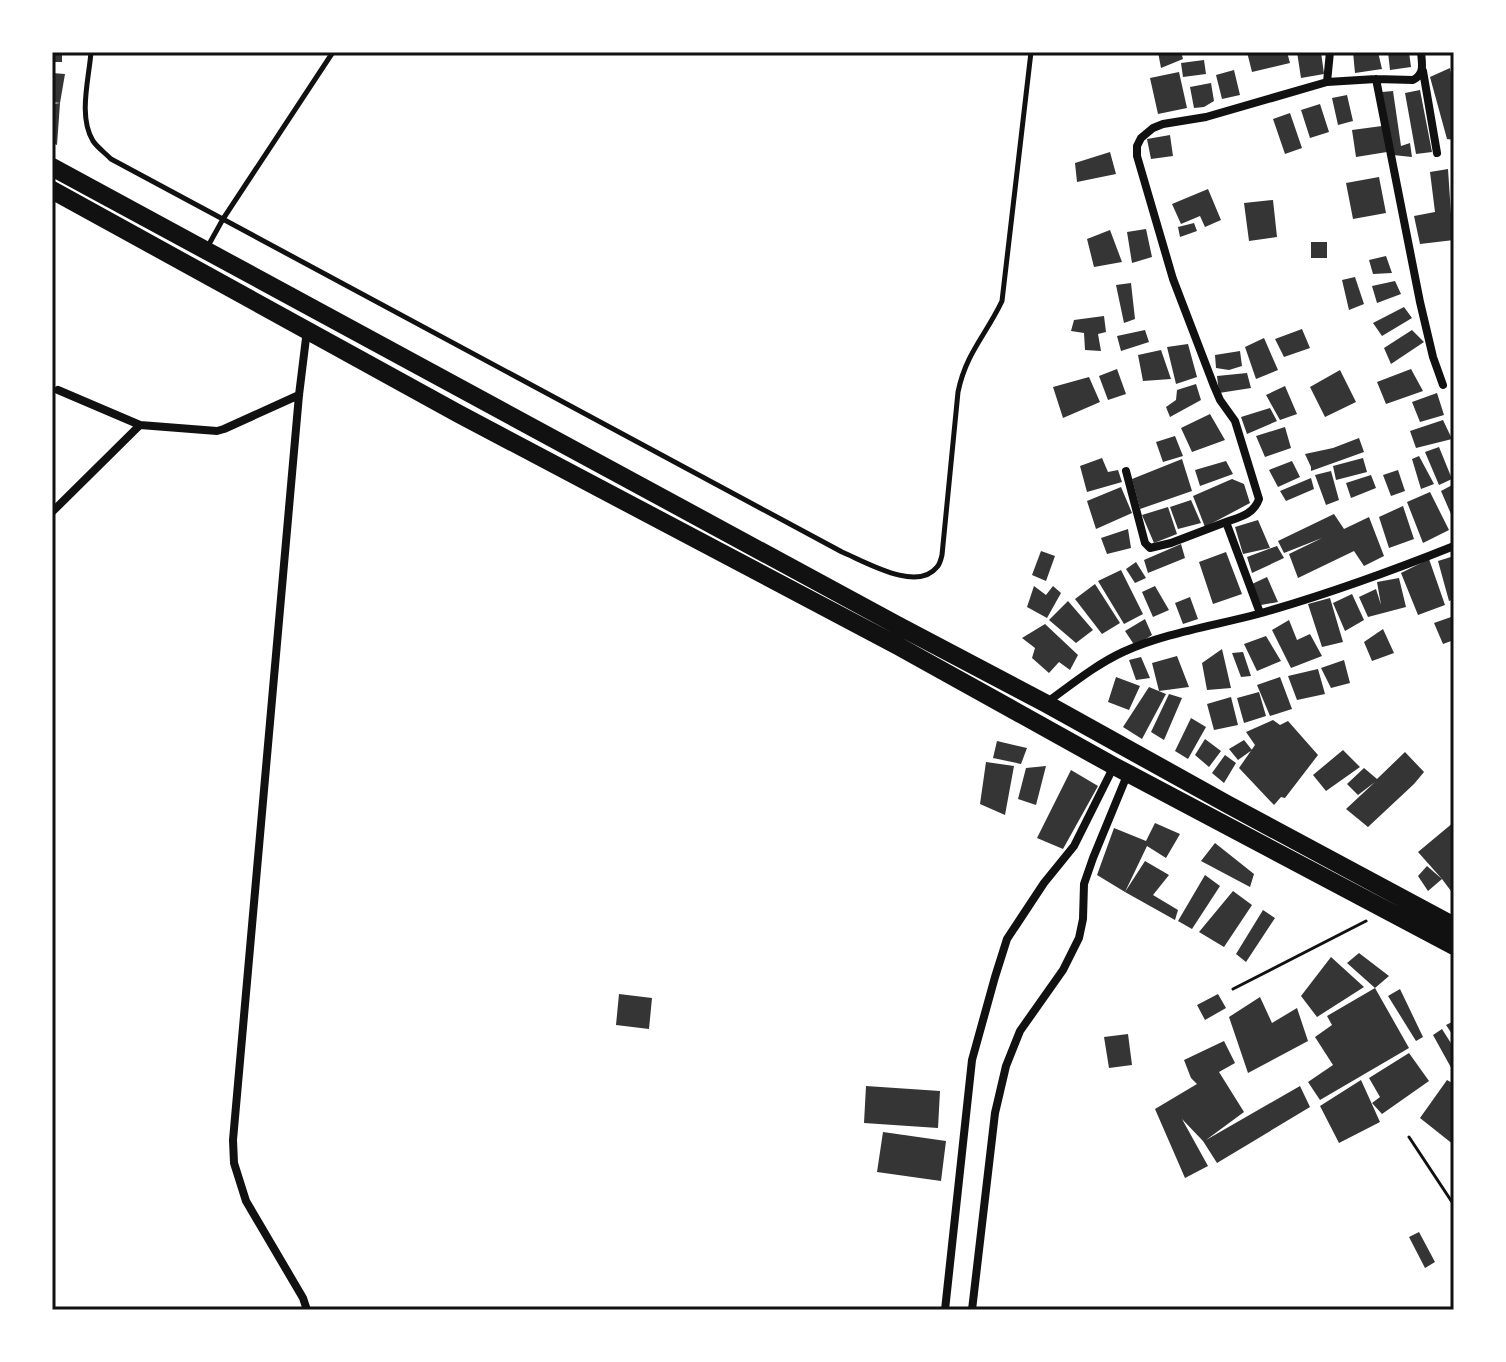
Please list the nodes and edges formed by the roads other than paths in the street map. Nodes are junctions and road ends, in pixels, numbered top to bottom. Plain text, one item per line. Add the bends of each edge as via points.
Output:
1 (91, 52) edge
2 (333, 52) edge
3 (1031, 52) edge
4 (1330, 52) edge
5 (1421, 52) edge
6 (1428, 52) edge
7 (1423, 70) junction
8 (1376, 79) junction
9 (1327, 82) junction
10 (1437, 153) dead end
11 (52, 167) edge
12 (52, 190) edge
13 (223, 219) junction
14 (206, 250) junction
15 (308, 330) junction
16 (432, 373) junction
17 (1443, 385) dead end
18 (58, 390) dead end
19 (422, 393) junction
20 (299, 395) junction
21 (140, 425) junction
22 (1126, 471) dead end
23 (52, 512) edge
24 (1226, 522) junction
25 (1454, 546) edge
26 (1260, 613) junction
27 (1045, 703) junction
28 (1121, 769) junction
29 (1454, 926) edge
30 (1454, 946) edge
31 (307, 1310) edge
32 (945, 1310) edge
33 (972, 1310) edge

1 - 13 lane via 86,125 94,142 111,159
2 - 13 lane
3 - 13 lane via 1002,301 962,372 942,555 937,568 912,578 842,552
4 - 9 street
5 - 6 street
5 - 7 street
7 - 8 street via 1413,80
7 - 10 street
8 - 9 street
8 - 17 street via 1420,302
9 - 24 street via 1163,124 1137,146 1173,279 1220,400 1235,421 1259,499 1251,512
11 - 14 highway
12 - 15 highway
13 - 14 lane
14 - 16 highway
15 - 19 highway
15 - 20 street
16 - 19 highway
16 - 27 highway
18 - 21 street
19 - 28 highway
20 - 21 street via 224,429
20 - 31 street via 233,1140 246,1201
21 - 23 street
22 - 24 street via 1150,548
24 - 26 street
25 - 26 street via 1366,581
26 - 27 street via 1122,652
27 - 29 highway
28 - 30 highway
28 - 32 street via 1007,939 972,1060
28 - 33 street via 1084,884 1079,938 1020,1031 1006,1066 995,1113

